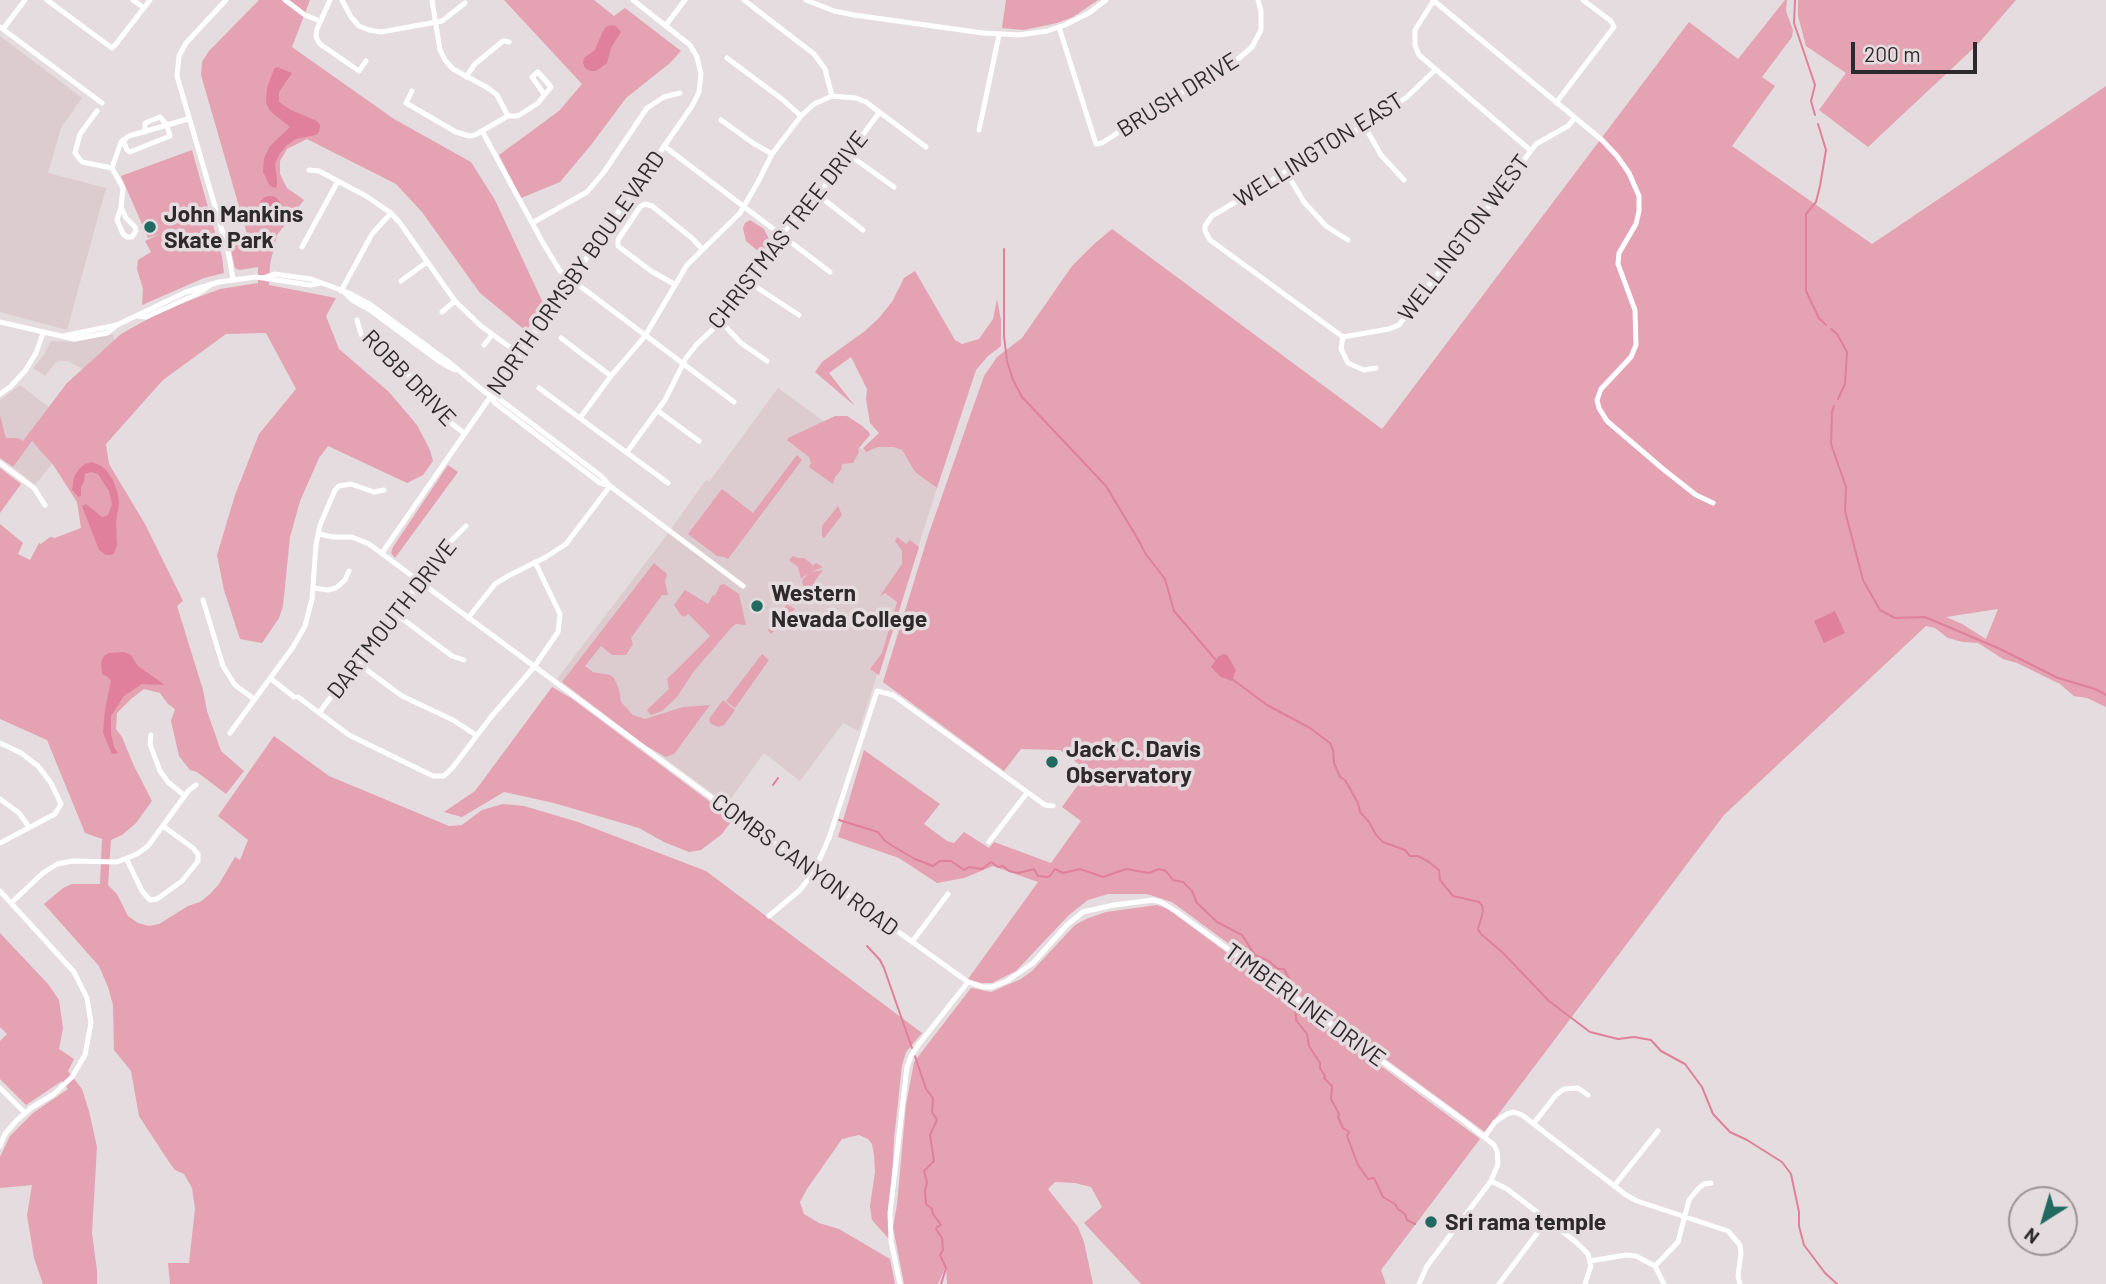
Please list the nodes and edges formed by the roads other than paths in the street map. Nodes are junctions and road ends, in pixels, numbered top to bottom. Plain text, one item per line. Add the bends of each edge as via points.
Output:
1 (25, 0) edge
2 (47, 0) edge
3 (133, 0) edge
4 (150, 0) edge
5 (226, 0) edge
6 (285, 0) edge
7 (330, 0) edge
8 (342, 0) edge
9 (432, 0) edge
10 (634, 0) edge
11 (685, 0) edge
12 (744, 0) edge
13 (806, 0) edge
14 (1106, 0) edge
15 (1258, 0) edge
16 (1434, 0) edge
17 (1583, 0) edge
18 (465, 3) dead end
19 (144, 8) junction
20 (320, 21) junction
21 (436, 22) junction
22 (666, 25) junction
23 (1059, 27) junction
24 (1, 28) edge
25 (999, 34) junction
26 (509, 42) dead end
27 (727, 58) dead end
28 (366, 61) dead end
29 (1435, 70) junction
30 (466, 77) junction
31 (412, 91) dead end
32 (680, 93) dead end
33 (544, 94) dead end
34 (832, 96) junction
35 (102, 103) dead end
36 (1556, 103) junction
37 (97, 111) dead end
38 (879, 113) junction
39 (508, 116) junction
40 (801, 116) junction
41 (1575, 118) junction
42 (188, 119) junction
43 (722, 120) dead end
44 (167, 125) junction
45 (1364, 125) junction
46 (979, 130) dead end
47 (482, 131) junction
48 (145, 132) junction
49 (123, 140) junction
50 (664, 146) junction
51 (926, 147) dead end
52 (1530, 150) junction
53 (772, 154) junction
54 (848, 154) junction
55 (112, 168) junction
56 (309, 170) dead end
57 (1286, 172) junction
58 (1404, 180) dead end
59 (338, 181) junction
60 (894, 187) dead end
61 (818, 195) junction
62 (744, 206) junction
63 (121, 207) junction
64 (391, 214) junction
65 (532, 223) junction
66 (863, 230) dead end
67 (781, 233) junction
68 (1348, 240) dead end
69 (302, 247) dead end
70 (702, 249) junction
71 (427, 262) junction
72 (830, 272) dead end
73 (233, 279) junction
74 (401, 281) dead end
75 (571, 281) junction
76 (750, 283) junction
77 (674, 284) junction
78 (342, 291) junction
79 (455, 301) junction
80 (442, 312) dead end
81 (799, 315) dead end
82 (357, 320) dead end
83 (0, 322) edge
84 (721, 322) junction
85 (43, 332) junction
86 (492, 335) junction
87 (645, 336) junction
88 (1342, 337) junction
89 (561, 338) dead end
90 (484, 345) dead end
91 (515, 351) junction
92 (767, 361) dead end
93 (682, 364) junction
94 (1376, 368) dead end
95 (611, 376) junction
96 (539, 388) dead end
97 (0, 394) edge
98 (490, 396) junction
99 (734, 402) dead end
100 (658, 411) junction
101 (580, 418) junction
102 (464, 433) junction
103 (699, 441) dead end
104 (627, 452) junction
105 (0, 463) edge
106 (668, 483) dead end
107 (610, 486) junction
108 (384, 490) dead end
109 (1713, 503) dead end
110 (45, 505) dead end
111 (466, 526) dead end
112 (319, 534) junction
113 (382, 553) junction
114 (535, 562) junction
115 (349, 571) dead end
116 (420, 583) junction
117 (743, 586) dead end
118 (313, 588) junction
119 (203, 600) dead end
120 (396, 614) junction
121 (468, 618) junction
122 (464, 660) dead end
123 (356, 662) junction
124 (534, 667) junction
125 (270, 678) junction
126 (254, 699) junction
127 (319, 713) junction
128 (230, 733) dead end
129 (151, 735) dead end
130 (476, 736) junction
131 (0, 743) edge
132 (196, 785) dead end
133 (1027, 793) junction
134 (185, 796) junction
135 (0, 799) edge
136 (1053, 806) dead end
137 (163, 825) junction
138 (29, 827) junction
139 (989, 842) dead end
140 (0, 843) edge
141 (127, 860) junction
142 (814, 872) junction
143 (0, 891) edge
144 (948, 894) dead end
145 (11, 903) junction
146 (769, 916) dead end
147 (912, 942) junction
148 (968, 982) junction
149 (0, 1088) edge
150 (1588, 1095) dead end
151 (25, 1113) junction
152 (1534, 1123) junction
153 (1658, 1131) dead end
154 (1485, 1136) junction
155 (0, 1146) edge
156 (1492, 1181) junction
157 (1711, 1183) dead end
158 (1614, 1186) junction
159 (1685, 1216) junction
160 (1547, 1220) junction
161 (1590, 1261) junction
162 (1655, 1266) junction
163 (900, 1284) edge
164 (1419, 1284) edge
165 (1499, 1284) edge
166 (1585, 1284) edge
167 (1664, 1284) edge
168 (1740, 1284) edge

1 - 24 street
2 - 19 street via 112,48
3 - 19 street
4 - 19 street
5 - 42 street via 186,43 180,57 177,76
6 - 20 street
7 - 20 street
8 - 21 street via 355,22 369,30
9 - 21 street
10 - 22 street, NORTH ORMSBY BOULEVARD
11 - 22 street
12 - 34 street via 819,60 829,77
13 - 25 street via 854,15
14 - 23 street
15 - 23 street, BRUSH DRIVE via 1261,30 1252,47 1096,144
16 - 29 street via 1414,39 1419,55
16 - 36 street
17 - 36 street via 1614,27
18 - 21 street
20 - 28 street via 316,37 320,44 359,71
21 - 30 street via 445,60
22 - 50 street, NORTH ORMSBY BOULEVARD via 690,45 701,74 692,106
23 - 25 street via 1034,34
24 - 35 street
25 - 46 street
26 - 30 street via 503,41
27 - 40 street
29 - 45 street, WELLINGTON EAST via 1407,97
29 - 52 street
30 - 39 street via 497,95
31 - 47 street via 406,103 444,126 468,136
32 - 65 street via 647,108 587,192
33 - 39 street via 518,116
34 - 38 street via 856,98
34 - 40 street
36 - 41 street
37 - 55 street via 80,134 75,153 82,162
38 - 51 street
38 - 54 street, CHRISTMAS TREE DRIVE
39 - 47 street
40 - 53 street
41 - 52 street, WELLINGTON WEST
41 - 109 street via 1617,156 1640,203 1618,264 1635,310 1636,345 1631,357 1601,389 1597,400 1600,412 1696,495
42 - 44 street
42 - 73 street
43 - 53 street
44 - 48 street
44 - 48 street via 156,118 145,122
44 - 49 street via 168,138 130,152
45 - 57 street, WELLINGTON EAST
45 - 58 street via 1381,155
47 - 65 street
48 - 49 street
49 - 55 street
50 - 62 street
50 - 75 street, NORTH ORMSBY BOULEVARD
52 - 88 street, WELLINGTON WEST via 1399,325
53 - 62 street
54 - 60 street
54 - 61 street, CHRISTMAS TREE DRIVE
55 - 63 street via 123,188
56 - 59 street
57 - 68 street via 1304,202 1326,226
57 - 88 street, WELLINGTON EAST via 1212,216 1205,230 1210,240
59 - 64 street
59 - 69 street
61 - 66 street
61 - 67 street, CHRISTMAS TREE DRIVE
62 - 67 street
62 - 70 street
63 - 63 street via 118,222 123,234 132,237 135,227
64 - 71 street
64 - 78 street via 372,234
65 - 75 street via 555,264
67 - 72 street
67 - 76 street, CHRISTMAS TREE DRIVE
70 - 77 street
70 - 77 street via 652,206 640,207 618,246
71 - 74 street
71 - 79 street
73 - 78 street via 321,283
73 - 85 street via 201,286 117,325 63,335
75 - 87 street
75 - 91 street, NORTH ORMSBY BOULEVARD
76 - 81 street
76 - 84 street, CHRISTMAS TREE DRIVE
77 - 87 street
78 - 98 street
79 - 80 street
79 - 86 street
82 - 102 street, ROBB DRIVE via 367,342 415,380 447,420
83 - 85 street
84 - 92 street
84 - 93 street, CHRISTMAS TREE DRIVE
85 - 97 street via 25,371
86 - 90 street
86 - 91 street
87 - 93 street
87 - 95 street
88 - 94 street via 1340,349 1348,363 1364,370
89 - 95 street
91 - 98 street, NORTH ORMSBY BOULEVARD
93 - 99 street
93 - 100 street, CHRISTMAS TREE DRIVE
95 - 101 street
96 - 101 street
98 - 102 street, NORTH ORMSBY BOULEVARD
98 - 107 street
100 - 103 street
100 - 104 street, CHRISTMAS TREE DRIVE
101 - 104 street
102 - 113 street, NORTH ORMSBY BOULEVARD
104 - 106 street
105 - 110 street via 34,488
107 - 114 street via 566,544
107 - 117 street
108 - 112 street via 339,486
111 - 116 street, DARTMOUTH DRIVE
112 - 113 street, COMBS CANYON ROAD via 360,539
112 - 118 street
113 - 116 street, COMBS CANYON ROAD
114 - 121 street via 495,584
114 - 124 street via 561,620
115 - 118 street via 336,588
116 - 120 street, DARTMOUTH DRIVE
116 - 121 street, COMBS CANYON ROAD
118 - 125 street via 305,626
119 - 126 street via 223,666 235,685
120 - 122 street
120 - 123 street, DARTMOUTH DRIVE
121 - 124 street, COMBS CANYON ROAD
123 - 127 street, DARTMOUTH DRIVE
123 - 130 street via 402,696
124 - 130 street
124 - 142 street, COMBS CANYON ROAD
125 - 126 street
125 - 127 street
126 - 128 street
127 - 130 street via 349,735 433,776 444,776
129 - 134 street via 160,771
131 - 138 street via 38,766 60,800 57,812
132 - 134 street
133 - 136 street
133 - 139 street
133 - 142 street via 905,702 877,691
134 - 137 street
135 - 138 street
137 - 141 street via 148,846
137 - 141 street via 198,854 198,861 182,881 150,900
138 - 140 street
141 - 145 street via 57,864
142 - 146 street
142 - 147 street, COMBS CANYON ROAD
143 - 145 street
144 - 147 street
145 - 151 street via 74,972 87,998 91,1023 85,1055 72,1077
147 - 148 street, COMBS CANYON ROAD
148 - 154 street, TIMBERLINE DRIVE via 992,987 1007,981 1083,912 1130,902 1161,902
148 - 163 street via 919,1044 907,1067 890,1213
149 - 151 street
150 - 152 street via 1578,1088 1564,1088
151 - 155 street via 10,1127
152 - 154 street via 1514,1112 1495,1122
152 - 158 street
153 - 158 street
154 - 156 street via 1498,1157
156 - 160 street
156 - 164 street via 1435,1255
157 - 159 street via 1695,1192
158 - 159 street via 1637,1201
159 - 162 street via 1678,1242
159 - 168 street via 1727,1231 1737,1240
160 - 161 street via 1576,1242
160 - 165 street
161 - 162 street via 1626,1255
161 - 166 street
162 - 167 street

